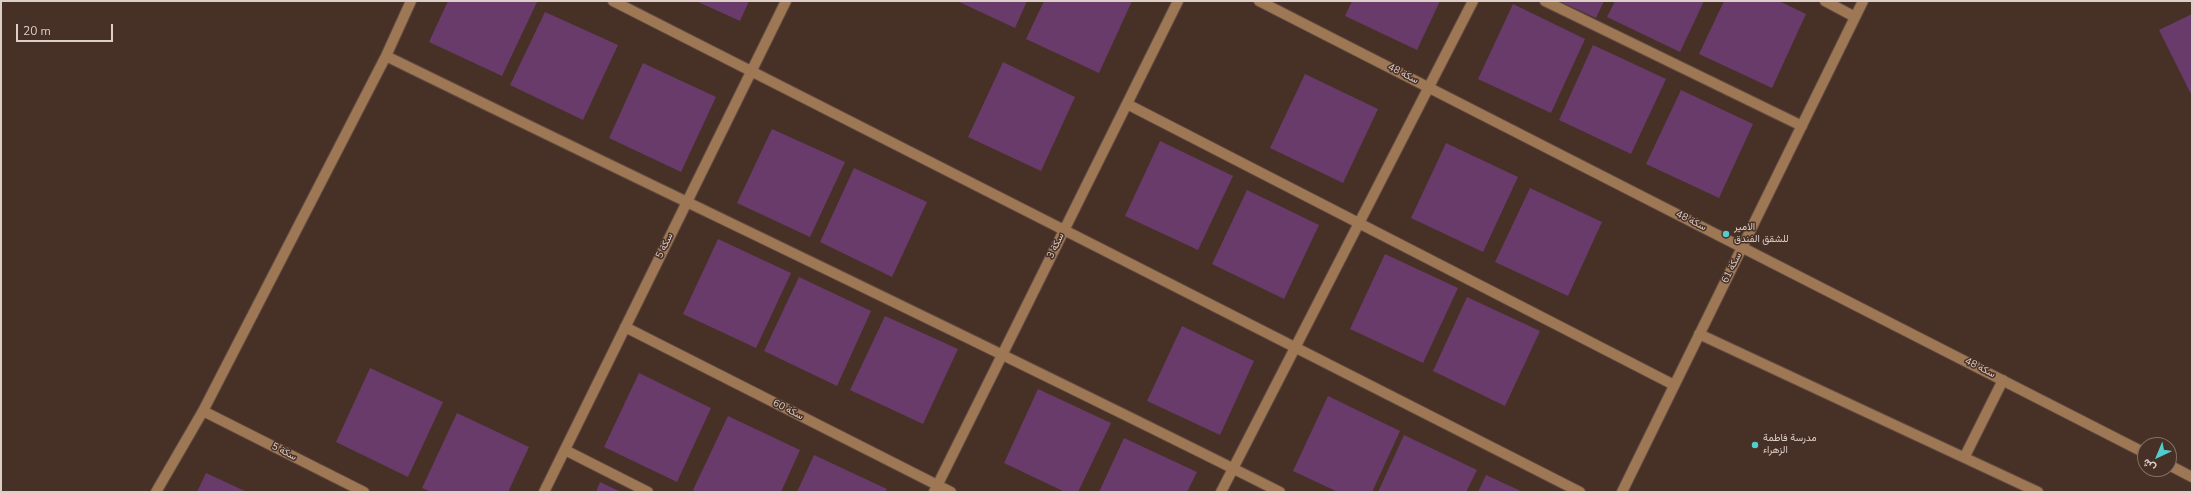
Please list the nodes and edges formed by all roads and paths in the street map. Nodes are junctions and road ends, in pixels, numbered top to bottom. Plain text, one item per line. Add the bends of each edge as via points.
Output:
1 (411, 1) edge
2 (613, 1) edge
3 (786, 1) edge
4 (1178, 1) edge
5 (1259, 1) edge
6 (1473, 1) edge
7 (1545, 1) edge
8 (1825, 1) edge
9 (1863, 1) edge
10 (1855, 17) junction
11 (386, 56) junction
12 (752, 70) junction
13 (1429, 87) junction
14 (1127, 104) junction
15 (1802, 126) junction
16 (686, 203) junction
17 (1359, 223) junction
18 (1064, 230) junction
19 (1742, 247) junction
20 (625, 327) junction
21 (1699, 334) junction
22 (1295, 347) junction
23 (1002, 355) junction
24 (2003, 380) junction
25 (1674, 385) junction
26 (203, 411) junction
27 (2137, 449) edge
28 (565, 450) junction
29 (1965, 456) junction
30 (1233, 468) junction
31 (2177, 469) edge
32 (2192, 477) edge
33 (936, 489) edge
34 (156, 492) edge
35 (364, 492) edge
36 (544, 492) edge
37 (648, 492) edge
38 (951, 492) edge
39 (1220, 492) edge
40 (1280, 492) edge
41 (1580, 492) edge
42 (1622, 492) edge
43 (2038, 492) edge

1 - 11 street
2 - 12 street
3 - 12 street, سكة 5
4 - 14 street, سكة 3
5 - 13 street, سكة 48
6 - 13 street
7 - 15 street
8 - 10 street
9 - 10 street, سكة 61
10 - 15 street, سكة 61
11 - 16 street
11 - 26 street
12 - 16 street, سكة 5
12 - 18 street
13 - 17 street
13 - 19 street, سكة 48
14 - 17 street
14 - 18 street, سكة 3
15 - 19 street, سكة 61
16 - 20 street, سكة 5
16 - 23 street
17 - 22 street
17 - 25 street
18 - 22 street
18 - 23 street, سكة 3
19 - 21 street, سكة 61
19 - 24 street, سكة 48
20 - 28 street, سكة 5
20 - 33 street, سكة 60
21 - 25 street, سكة 61
21 - 29 street
22 - 30 street
22 - 41 street
23 - 30 street
23 - 33 street, سكة 3
24 - 27 street, سكة 48
24 - 29 street
25 - 42 street, سكة 61
26 - 34 street
26 - 35 street, سكة 5
28 - 36 street, سكة 5
28 - 37 street
29 - 43 street
30 - 39 street
30 - 40 street
31 - 32 street
33 - 38 street, سكة 60

